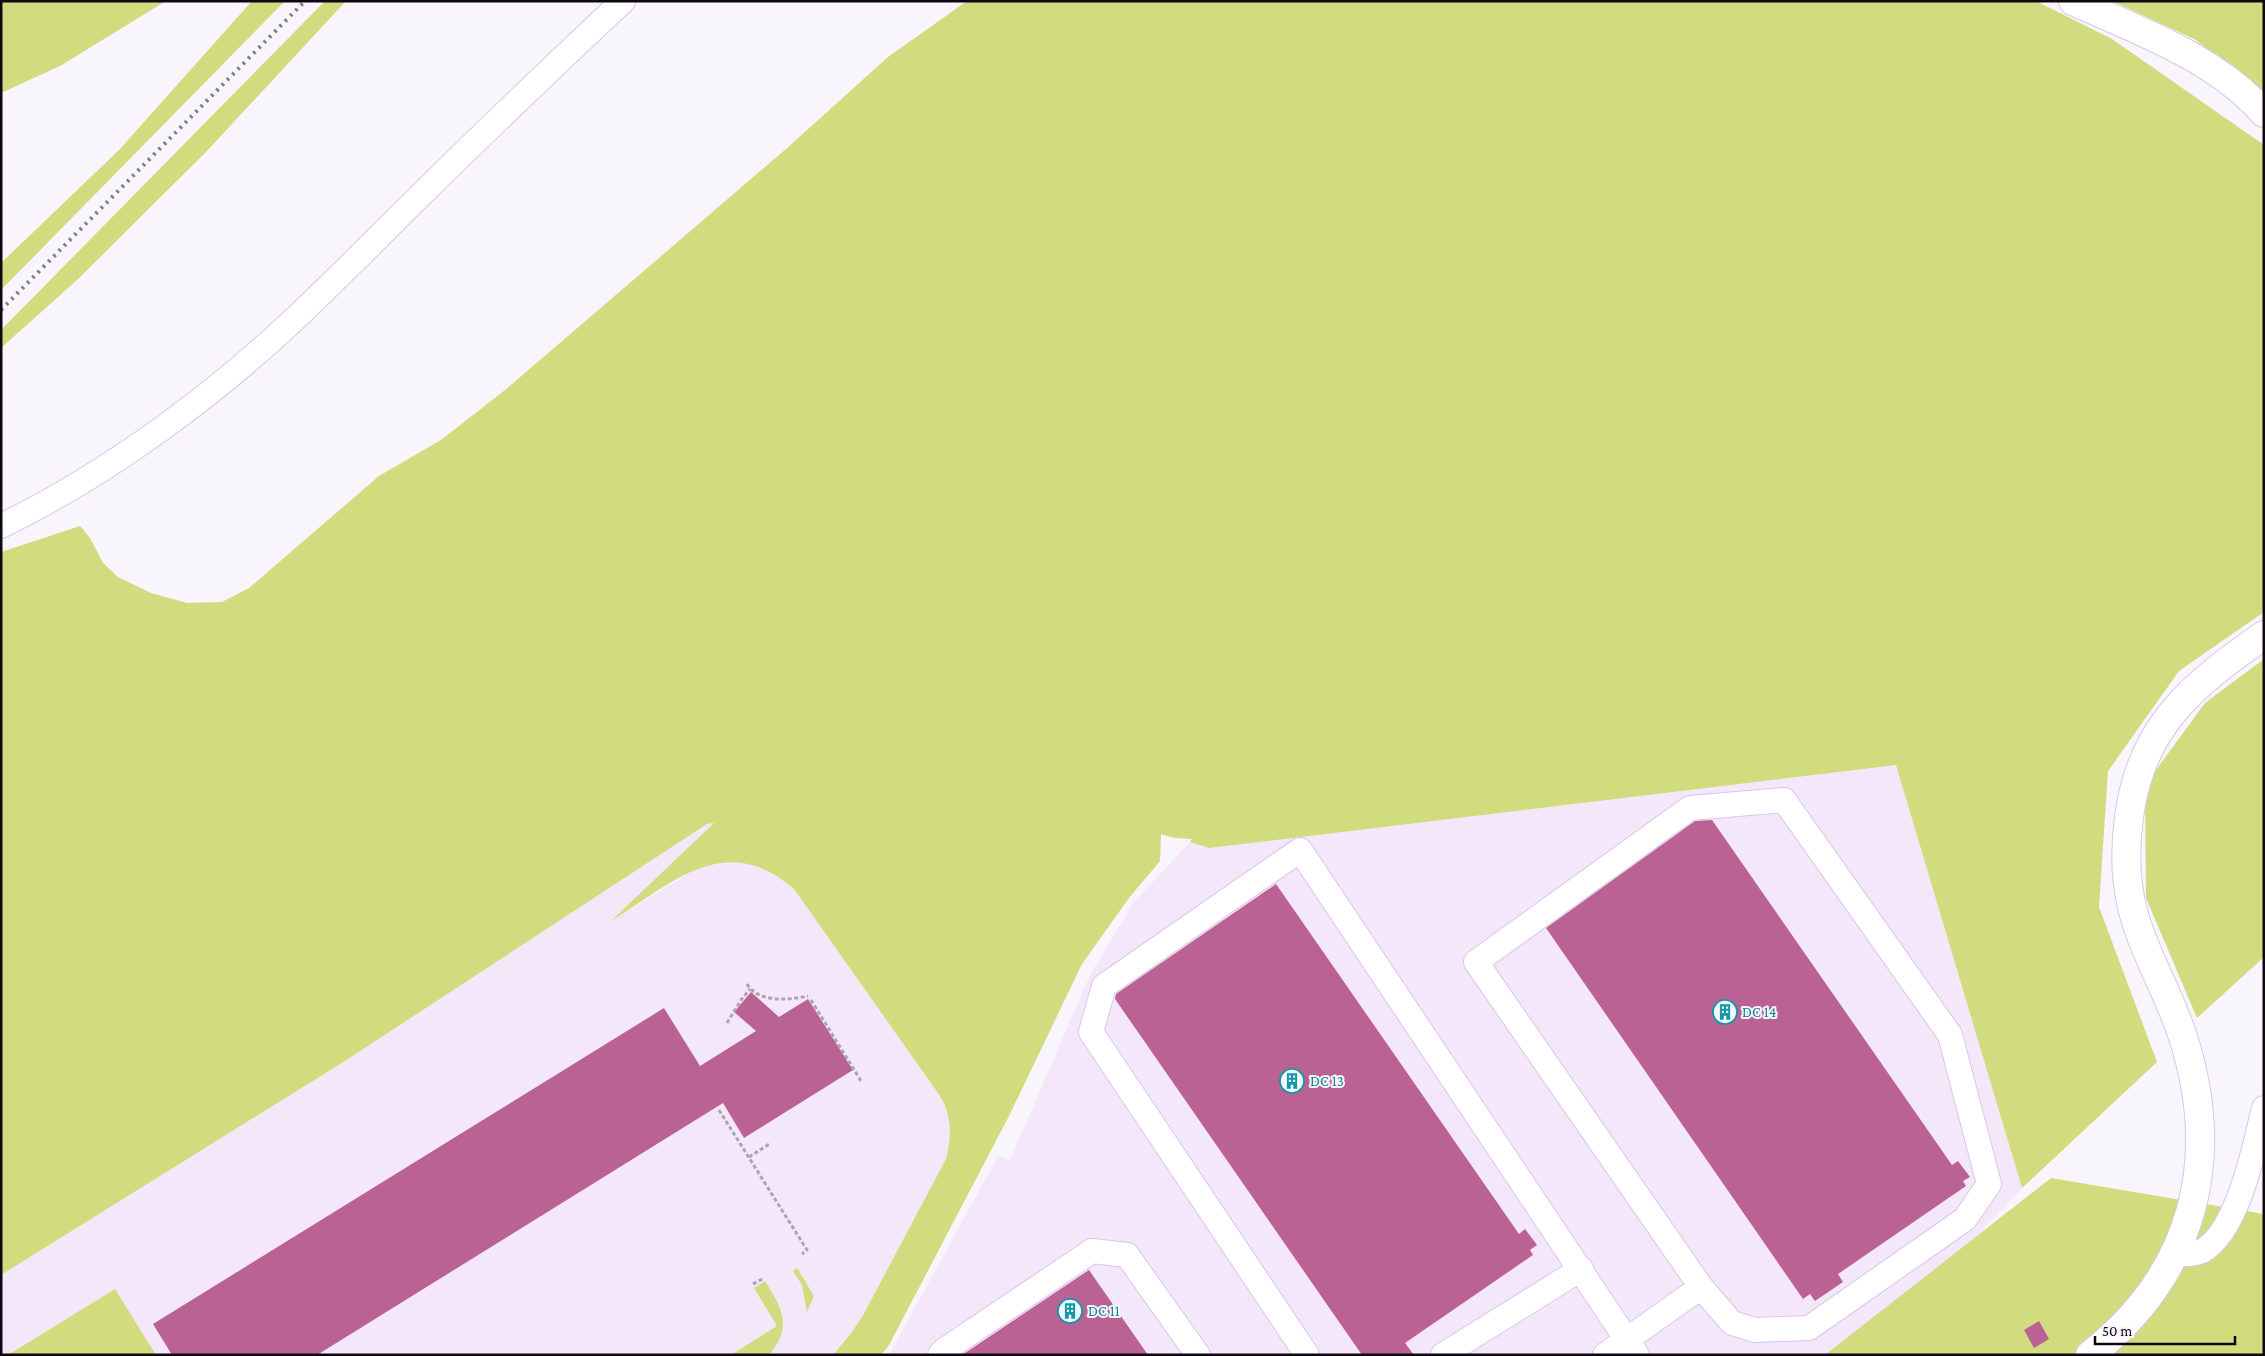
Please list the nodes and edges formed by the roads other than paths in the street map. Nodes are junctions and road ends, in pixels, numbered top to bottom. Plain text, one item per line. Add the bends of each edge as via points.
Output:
1 (623, 1) edge
2 (2073, 1) edge
3 (2264, 113) edge
4 (1, 526) edge
5 (2264, 635) edge
6 (2264, 1108) edge
7 (2175, 1254) junction
8 (1581, 1269) junction
9 (1701, 1288) junction
10 (1633, 1347) edge
11 (940, 1355) edge
12 (1198, 1355) edge
13 (1307, 1355) edge
14 (1443, 1355) edge
15 (1605, 1355) edge
16 (2090, 1355) edge

1 - 4 street via 300,314 222,381 136,446 44,505
2 - 3 main road via 2198,60
5 - 7 main road via 2200,682 2162,725 2149,747 2131,801 2126,838 2132,906 2143,941 2182,1032 2197,1084 2200,1112 2198,1176
6 - 7 street via 2248,1174 2221,1233 2201,1251
7 - 16 main road via 2158,1285 2138,1310 2112,1338
8 - 10 street
8 - 13 street via 1300,850 1104,986 1091,1032
8 - 14 street
9 - 9 street via 1476,962 1690,808 1784,800 1950,1035 1989,1184 1965,1219 1809,1328 1755,1330 1732,1323
9 - 10 street
10 - 15 street
11 - 12 street via 1092,1251 1127,1256

